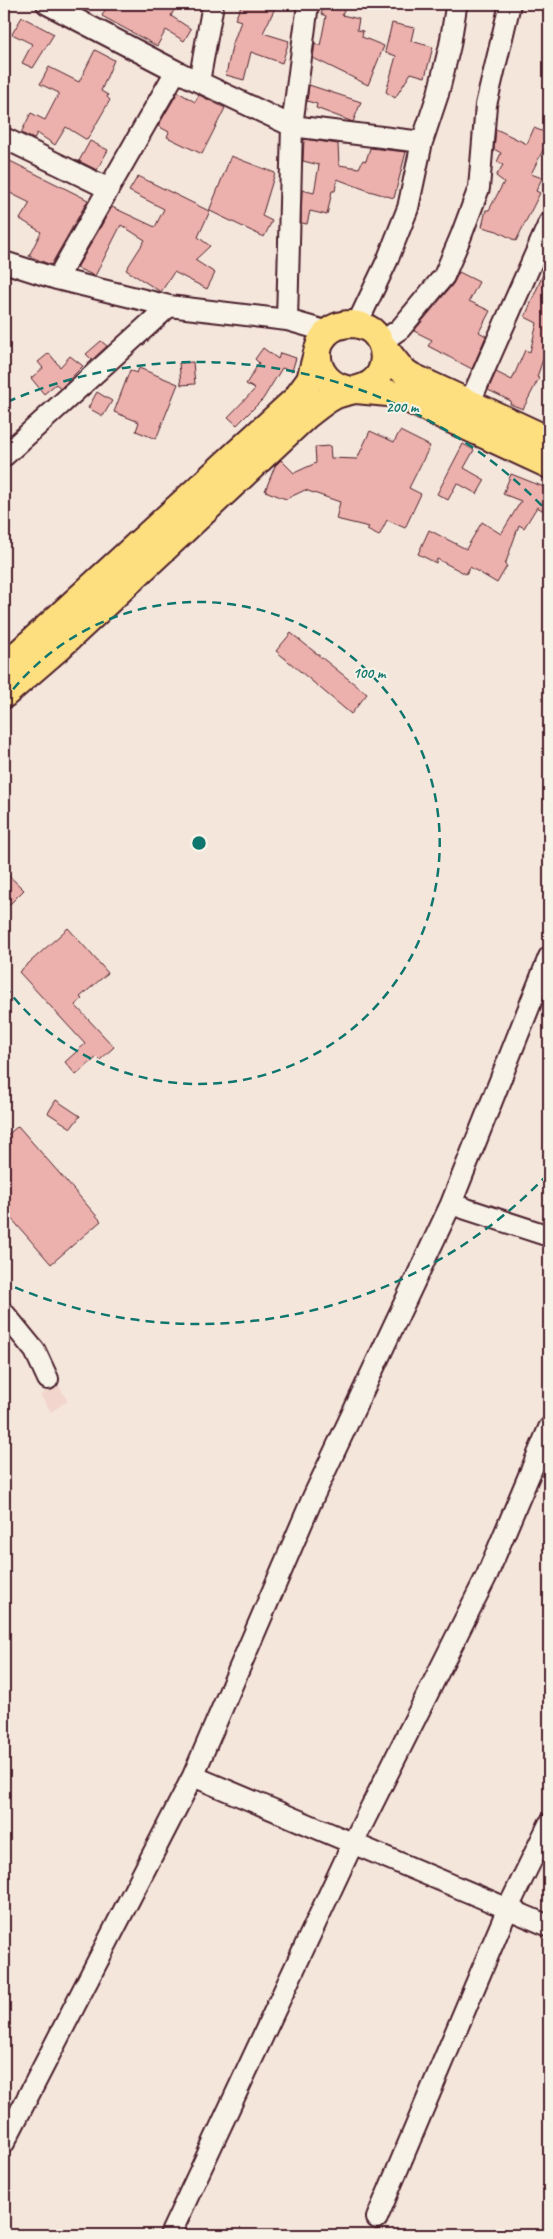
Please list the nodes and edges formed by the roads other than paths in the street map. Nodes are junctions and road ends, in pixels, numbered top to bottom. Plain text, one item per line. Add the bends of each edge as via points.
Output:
1 (47, 4) edge
2 (213, 4) edge
3 (308, 4) edge
4 (454, 4) edge
5 (510, 4) edge
6 (176, 71) junction
7 (200, 82) junction
8 (292, 126) junction
9 (4, 138) edge
10 (422, 142) junction
11 (107, 188) junction
12 (549, 223) edge
13 (4, 262) edge
14 (57, 279) junction
15 (169, 306) junction
16 (287, 320) junction
17 (357, 324) junction
18 (324, 340) junction
19 (382, 344) junction
20 (355, 390) junction
21 (470, 402) junction
22 (549, 440) edge
23 (4, 456) edge
24 (549, 464) edge
25 (5, 662) edge
26 (4, 695) edge
27 (549, 957) edge
28 (451, 1204) junction
29 (549, 1236) edge
30 (4, 1313) edge
31 (48, 1379) dead end
32 (548, 1436) edge
33 (193, 1776) junction
34 (549, 1824) edge
35 (353, 1843) junction
36 (508, 1908) junction
37 (549, 1926) edge
38 (4, 2143) edge
39 (377, 2218) dead end
40 (170, 2235) edge

1 - 6 street
2 - 7 street
3 - 8 street
4 - 10 street via 450,45
5 - 19 street via 486,106 479,188 461,236 444,276 400,329
6 - 7 street
6 - 11 street
7 - 8 street
8 - 10 street
8 - 16 street
9 - 11 street
10 - 17 street via 408,208
11 - 14 street
12 - 21 street
13 - 14 street
14 - 15 street
15 - 16 street
15 - 23 street
16 - 18 street
17 - 18 main road via 342,324
17 - 19 main road via 372,330
18 - 20 main road via 318,359 325,378 333,385
18 - 25 main road via 310,380 296,400
19 - 20 main road via 384,360 380,374 370,384
19 - 21 main road via 402,370 411,376
20 - 24 main road via 407,398
20 - 26 main road via 327,400 306,416
21 - 22 main road
27 - 28 street
28 - 29 street
28 - 33 street via 314,1495
30 - 31 street via 35,1351
32 - 35 street via 487,1575
33 - 35 street
33 - 38 street
34 - 36 street
35 - 36 street
35 - 40 street
36 - 37 street
36 - 39 street

